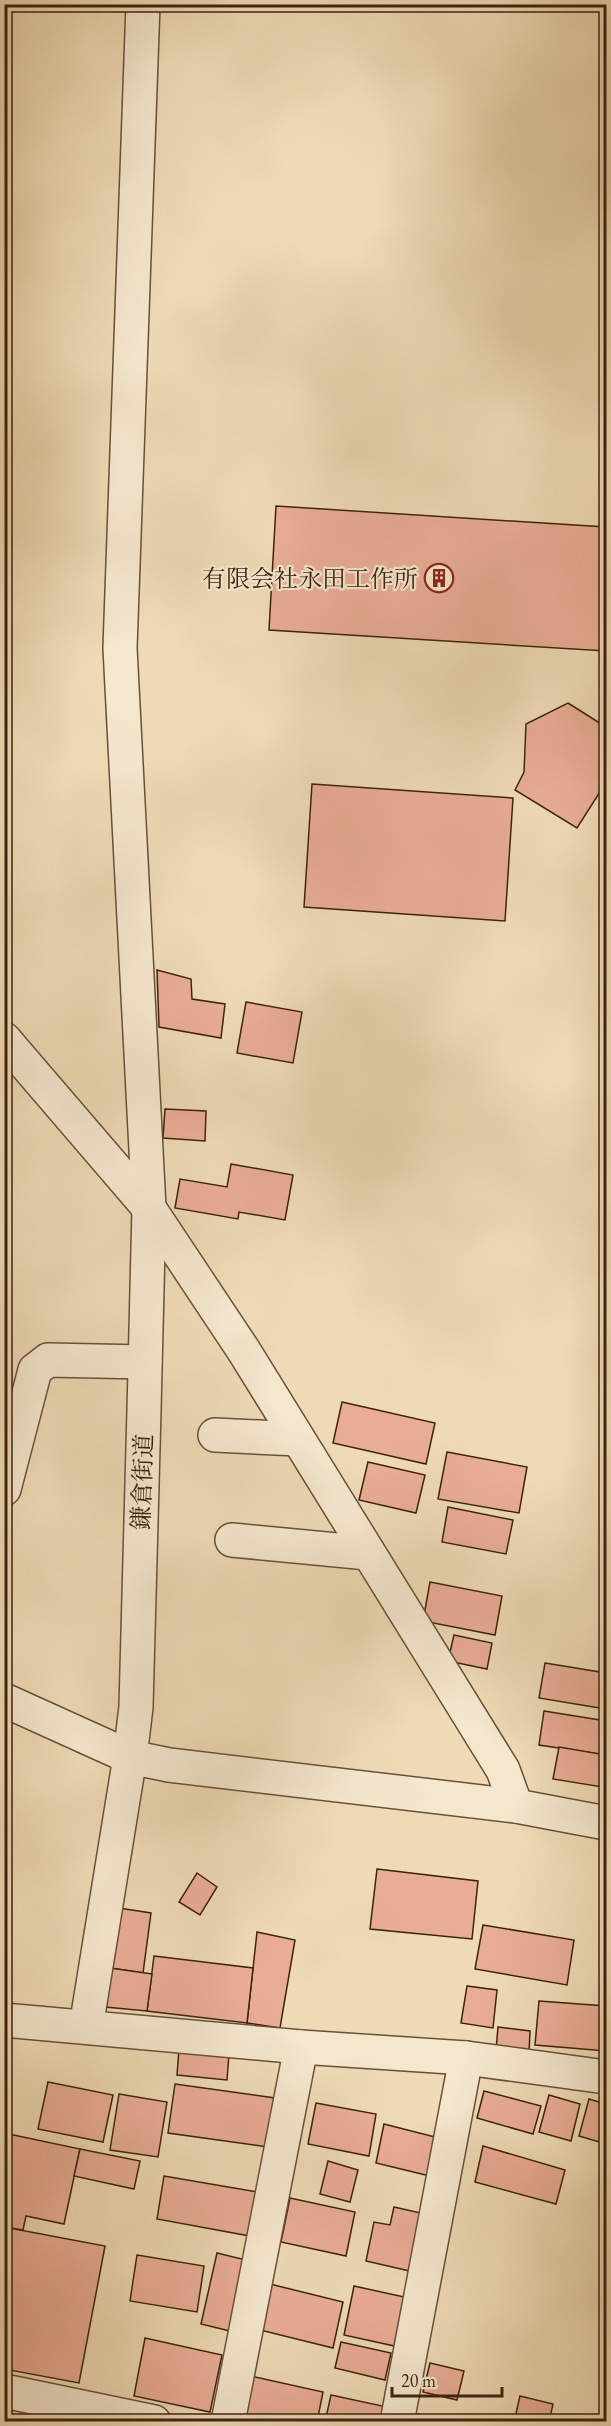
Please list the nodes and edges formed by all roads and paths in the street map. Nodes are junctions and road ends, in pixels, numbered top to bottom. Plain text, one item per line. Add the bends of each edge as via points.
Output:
1 (143, 4) edge
2 (4, 1039) edge
3 (149, 1208) junction
4 (145, 1362) junction
5 (215, 1435) dead end
6 (298, 1439) junction
7 (4, 1489) edge
8 (232, 1540) dead end
9 (368, 1553) junction
10 (4, 1700) edge
11 (130, 1756) junction
12 (516, 1806) junction
13 (606, 1823) edge
14 (4, 2020) edge
15 (87, 2027) junction
16 (301, 2047) junction
17 (466, 2058) junction
18 (606, 2077) edge
19 (4, 2391) edge
20 (154, 2421) edge
21 (228, 2421) edge
22 (397, 2421) edge

1 - 3 street, 鎌倉街道 via 120,648
2 - 3 street
3 - 4 street, 鎌倉街道
3 - 6 street
4 - 7 street via 48,1360 35,1370
4 - 11 street, 鎌倉街道 via 136,1707
5 - 6 street
6 - 9 street
8 - 9 street
9 - 12 street via 503,1770
10 - 11 street
11 - 12 street via 168,1765
11 - 15 street, 鎌倉街道
12 - 13 street
14 - 15 street
15 - 16 street
16 - 17 street
16 - 21 street
17 - 18 street
17 - 22 street
19 - 20 street

